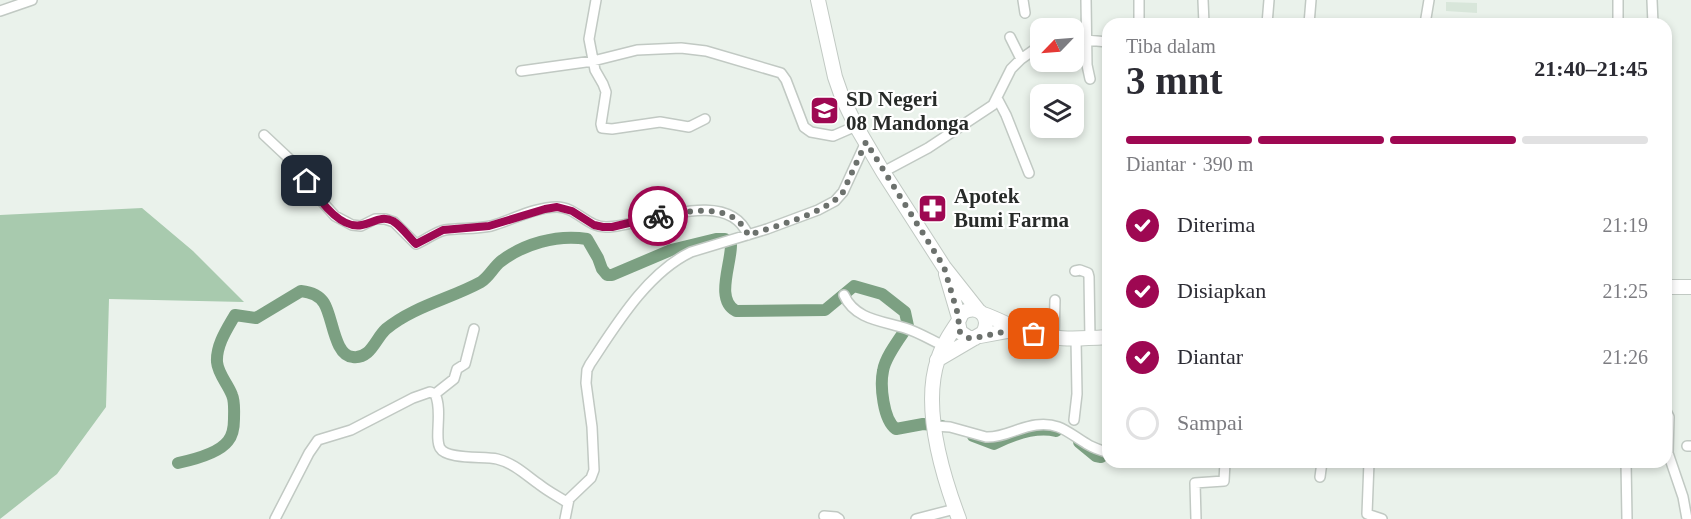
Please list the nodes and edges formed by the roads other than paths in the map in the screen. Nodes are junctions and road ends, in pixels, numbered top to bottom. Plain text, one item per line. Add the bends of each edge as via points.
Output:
1 (32, 0) edge
2 (596, 0) edge
3 (818, 0) edge
4 (1023, 0) edge
5 (1086, 0) edge
6 (1139, 0) edge
7 (1203, 0) edge
8 (1269, 0) edge
9 (1311, 0) edge
10 (1429, 0) edge
11 (1618, 0) edge
12 (1652, 0) edge
13 (0, 11) edge
14 (1025, 13) dead end
15 (1139, 18) edge
16 (1204, 18) edge
17 (1268, 18) edge
18 (1310, 18) edge
19 (1426, 18) edge
20 (1618, 18) edge
21 (1653, 18) edge
22 (1010, 37) dead end
23 (1084, 40) edge
24 (1087, 40) junction
25 (1102, 41) edge
26 (1030, 53) edge
27 (1021, 59) junction
28 (593, 61) junction
29 (521, 71) dead end
30 (1090, 79) dead end
31 (997, 98) junction
32 (705, 119) dead end
33 (856, 126) junction
34 (264, 135) dead end
35 (866, 142) junction
36 (883, 172) junction
37 (1029, 173) dead end
38 (744, 236) junction
39 (944, 267) junction
40 (1075, 271) dead end
41 (1672, 287) edge
42 (1691, 287) edge
43 (844, 295) dead end
44 (1054, 300) dead end
45 (980, 312) junction
46 (958, 320) junction
47 (474, 329) dead end
48 (1018, 329) junction
49 (977, 337) junction
50 (1054, 337) junction
51 (1102, 338) edge
52 (1076, 339) junction
53 (1090, 339) junction
54 (944, 346) junction
55 (938, 360) junction
56 (435, 394) junction
57 (1074, 420) dead end
58 (934, 425) junction
59 (1102, 448) edge
60 (1672, 465) edge
61 (1224, 468) edge
62 (1321, 468) edge
63 (1370, 468) edge
64 (1626, 468) edge
65 (1320, 477) dead end
66 (568, 503) junction
67 (957, 514) edge
68 (824, 516) dead end
69 (1688, 516) edge
70 (1367, 517) edge
71 (275, 519) edge
72 (565, 519) edge
73 (839, 519) edge
74 (916, 519) edge
75 (1196, 519) edge
76 (1382, 519) edge
77 (1626, 519) edge

1 - 13 street
2 - 28 street via 589,39
3 - 33 highway via 835,77
4 - 14 street
5 - 24 street
6 - 15 street
7 - 16 street
8 - 17 street
9 - 18 street
10 - 19 street
11 - 20 street
12 - 21 street
22 - 27 street
23 - 24 street
24 - 25 street
24 - 30 street
26 - 27 street
27 - 31 street via 1011,69
28 - 29 street
28 - 32 street via 606,92 603,128 660,122 689,127
28 - 33 street via 647,49 708,51 781,73 807,130 833,136
31 - 36 street via 961,128
31 - 37 street
33 - 35 highway
34 - 38 street via 297,166 335,216 361,226 386,219 416,244 443,230 489,226 557,207 603,227 691,211 716,211 737,221 744,228
35 - 36 highway
35 - 38 street via 835,201
36 - 39 highway
38 - 66 street via 686,255 660,273 590,363 586,383 594,470
39 - 45 highway
39 - 46 highway
40 - 53 street via 1085,271 1089,277
41 - 42 highway
43 - 54 street via 864,316 907,328
44 - 50 street
45 - 46 highway via 967,310
45 - 48 highway
45 - 49 highway via 987,326
46 - 49 highway via 964,336
46 - 54 highway
47 - 56 street via 465,364
48 - 49 highway
48 - 50 highway
49 - 55 highway
50 - 52 highway
51 - 53 highway
52 - 53 highway
52 - 57 street
54 - 55 highway
55 - 58 highway via 933,383
56 - 66 street via 439,405 439,445 444,453 501,460
56 - 71 street via 422,394 351,430 318,440
58 - 59 street via 992,437 1022,427 1052,424
58 - 67 highway
60 - 69 street
61 - 75 street via 1223,481 1195,483
62 - 65 street
63 - 70 street
64 - 77 street
66 - 72 street
67 - 74 street
68 - 73 street
70 - 76 street

